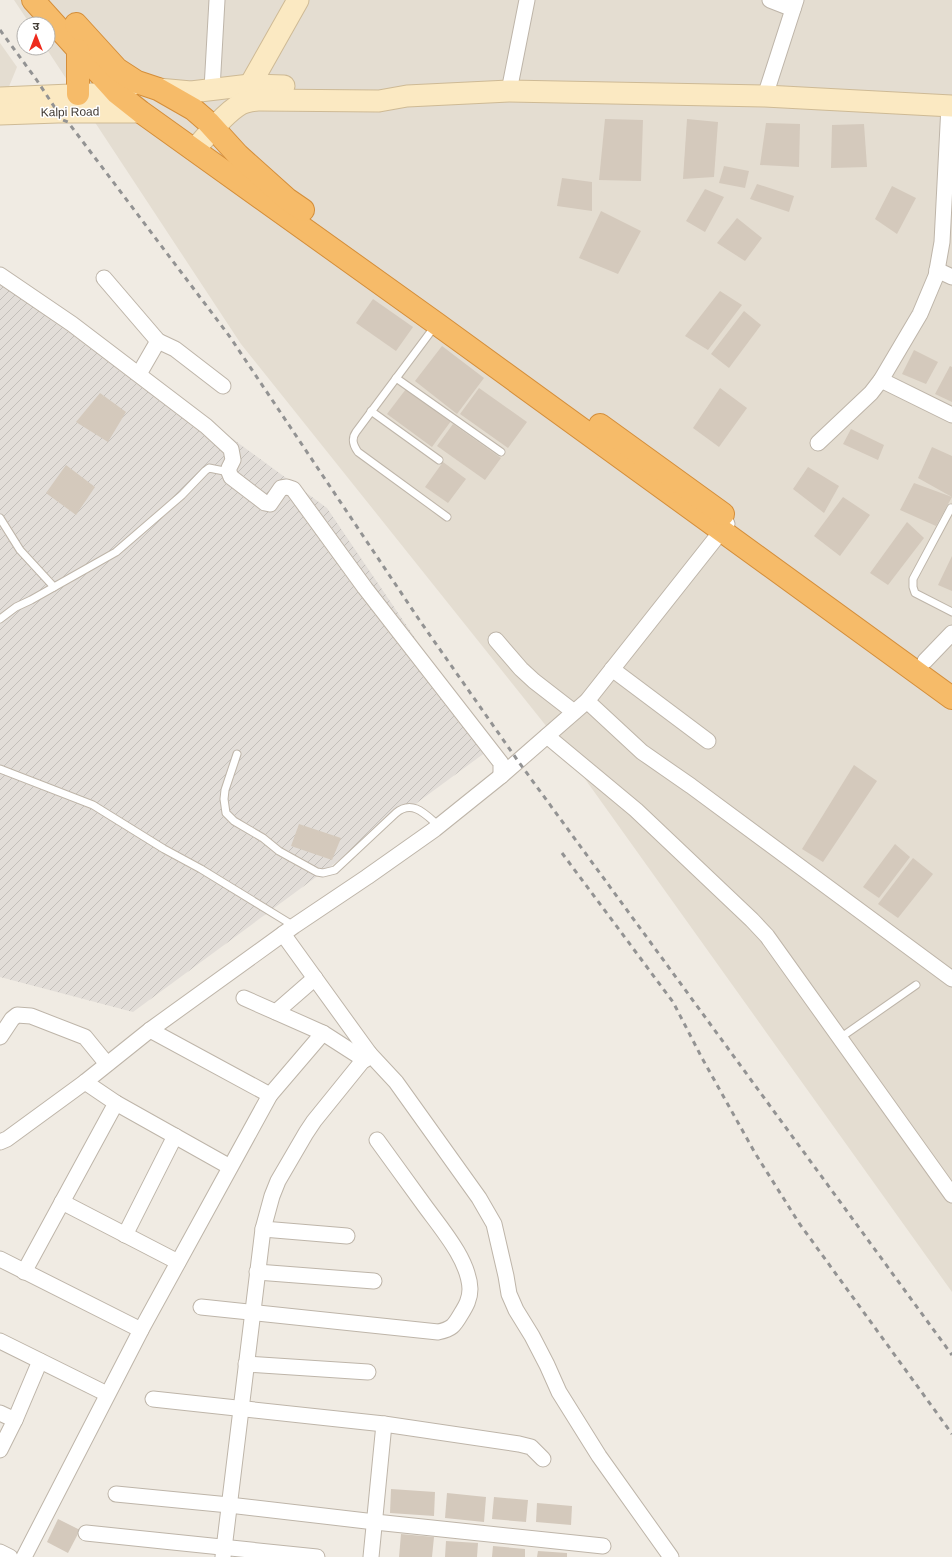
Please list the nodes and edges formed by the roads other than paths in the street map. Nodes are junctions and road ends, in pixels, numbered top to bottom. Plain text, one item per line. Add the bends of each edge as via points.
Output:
1 (33, 0) edge
2 (53, 0) edge
3 (217, 0) edge
4 (298, 0) edge
5 (527, 0) edge
6 (770, 0) edge
7 (794, 4) edge
8 (78, 50) junction
9 (137, 82) junction
10 (158, 89) junction
11 (212, 89) junction
12 (509, 91) junction
13 (117, 93) junction
14 (250, 93) junction
15 (78, 94) junction
16 (765, 96) junction
17 (0, 98) edge
18 (950, 106) edge
19 (141, 112) junction
20 (0, 114) edge
21 (213, 128) junction
22 (194, 150) junction
23 (937, 270) junction
24 (0, 275) edge
25 (952, 277) edge
26 (104, 278) dead end
27 (437, 324) junction
28 (158, 341) junction
29 (139, 374) junction
30 (396, 378) junction
31 (881, 380) junction
32 (222, 386) dead end
33 (371, 411) junction
34 (952, 415) edge
35 (818, 443) dead end
36 (501, 452) dead end
37 (439, 460) dead end
38 (229, 472) junction
39 (951, 508) edge
40 (447, 517) dead end
41 (0, 518) edge
42 (725, 526) junction
43 (54, 587) junction
44 (952, 612) edge
45 (0, 619) edge
46 (952, 633) edge
47 (496, 640) dead end
48 (925, 661) junction
49 (612, 669) junction
50 (952, 680) edge
51 (952, 698) edge
52 (587, 701) junction
53 (574, 712) junction
54 (547, 736) junction
55 (708, 741) dead end
56 (237, 754) dead end
57 (0, 769) edge
58 (501, 776) junction
59 (440, 826) junction
60 (289, 930) junction
61 (315, 978) junction
62 (952, 979) edge
63 (916, 985) dead end
64 (244, 998) dead end
65 (276, 1012) junction
66 (150, 1030) junction
67 (322, 1033) junction
68 (0, 1037) edge
69 (840, 1038) junction
70 (367, 1057) junction
71 (107, 1064) junction
72 (86, 1082) junction
73 (270, 1094) junction
74 (116, 1103) junction
75 (175, 1136) junction
76 (377, 1140) dead end
77 (0, 1142) edge
78 (230, 1167) junction
79 (949, 1185) edge
80 (62, 1202) junction
81 (263, 1229) junction
82 (125, 1235) junction
83 (347, 1236) dead end
84 (0, 1259) edge
85 (178, 1262) junction
86 (24, 1272) junction
87 (257, 1272) junction
88 (374, 1281) dead end
89 (202, 1307) dead end
90 (252, 1313) junction
91 (141, 1330) junction
92 (0, 1341) edge
93 (40, 1361) junction
94 (246, 1364) junction
95 (368, 1372) dead end
96 (107, 1394) junction
97 (152, 1399) dead end
98 (241, 1408) junction
99 (0, 1413) edge
100 (15, 1420) junction
101 (384, 1424) junction
102 (0, 1450) edge
103 (543, 1458) dead end
104 (116, 1494) dead end
105 (229, 1505) junction
106 (374, 1522) junction
107 (86, 1533) dead end
108 (603, 1546) dead end
109 (0, 1552) edge
110 (224, 1552) edge
111 (10, 1557) edge
112 (24, 1557) edge
113 (317, 1557) edge
114 (371, 1557) edge
115 (671, 1557) edge

1 - 8 highway
2 - 9 highway via 118,70
3 - 11 street
4 - 14 main road
5 - 12 street
6 - 7 street
7 - 16 street
8 - 13 highway
8 - 15 highway
9 - 10 highway
9 - 13 main road, Kalpi Road
10 - 11 main road via 191,92
10 - 21 highway via 193,109
11 - 14 main road
12 - 14 main road via 407,96 379,87
12 - 16 main road
13 - 15 main road, Kalpi Road
13 - 19 highway
14 - 21 main road via 245,102
15 - 17 main road, Kalpi Road
16 - 18 main road
18 - 23 street via 942,242
19 - 20 main road, Kalpi Road
19 - 22 highway
21 - 22 main road
21 - 42 highway via 238,155 287,199 659,467
22 - 27 highway
23 - 25 street
23 - 31 street via 920,314
24 - 29 street
26 - 28 street
27 - 30 lane
27 - 42 highway
28 - 29 street
28 - 32 street via 175,349
29 - 38 street via 231,449 233,460
30 - 33 lane
30 - 36 lane
31 - 34 street
31 - 35 street via 871,393
33 - 37 lane
33 - 40 lane via 353,436 358,452
38 - 43 lane via 210,468 205,471 182,495 116,552
38 - 58 street via 265,503 270,504 281,488 294,489 365,588 501,764
39 - 44 lane via 912,583 915,593
41 - 43 lane via 20,550
42 - 48 highway via 818,585
42 - 49 street
42 - 51 highway
43 - 45 lane via 16,607
46 - 48 street
47 - 53 street via 525,673
48 - 50 highway
49 - 52 street
49 - 55 street
52 - 53 street
52 - 62 street via 642,752
53 - 54 street
54 - 58 street
54 - 69 street via 636,810 752,920 771,942
56 - 59 lane via 225,790 226,812 234,821 279,851 317,872 335,870 405,807 410,806 423,812
57 - 60 lane via 93,805 202,869
58 - 59 street
59 - 60 street
60 - 61 street
60 - 66 street
61 - 65 street
61 - 70 street
63 - 69 lane
64 - 65 street
65 - 67 street
66 - 71 street
66 - 73 street
67 - 70 street
67 - 73 street
68 - 71 street via 17,1015 31,1016 85,1037
69 - 79 street
70 - 81 street via 306,1133 278,1182
70 - 115 street via 396,1082 479,1198 494,1224 509,1294 559,1392 600,1456
71 - 72 street
72 - 74 street
72 - 77 street
73 - 78 street
74 - 75 street
74 - 80 street
75 - 78 street
75 - 82 street
76 - 90 street via 443,1230 464,1265 469,1278 468,1302 453,1326 438,1332
78 - 85 street
80 - 82 street
80 - 86 street
81 - 83 street
81 - 87 street
82 - 85 street
84 - 86 street
85 - 91 street
86 - 91 street
87 - 88 street
87 - 90 street
89 - 90 street
90 - 94 street
91 - 96 street
92 - 93 street
93 - 96 street
93 - 100 street
94 - 95 street
94 - 98 street
96 - 112 street
97 - 98 street
98 - 101 street
98 - 105 street
99 - 100 street
100 - 102 street
101 - 103 street via 519,1444 531,1447
101 - 106 street
104 - 105 street
105 - 106 street
105 - 110 street
106 - 108 street
106 - 114 street
107 - 110 street
109 - 111 street
110 - 113 street

